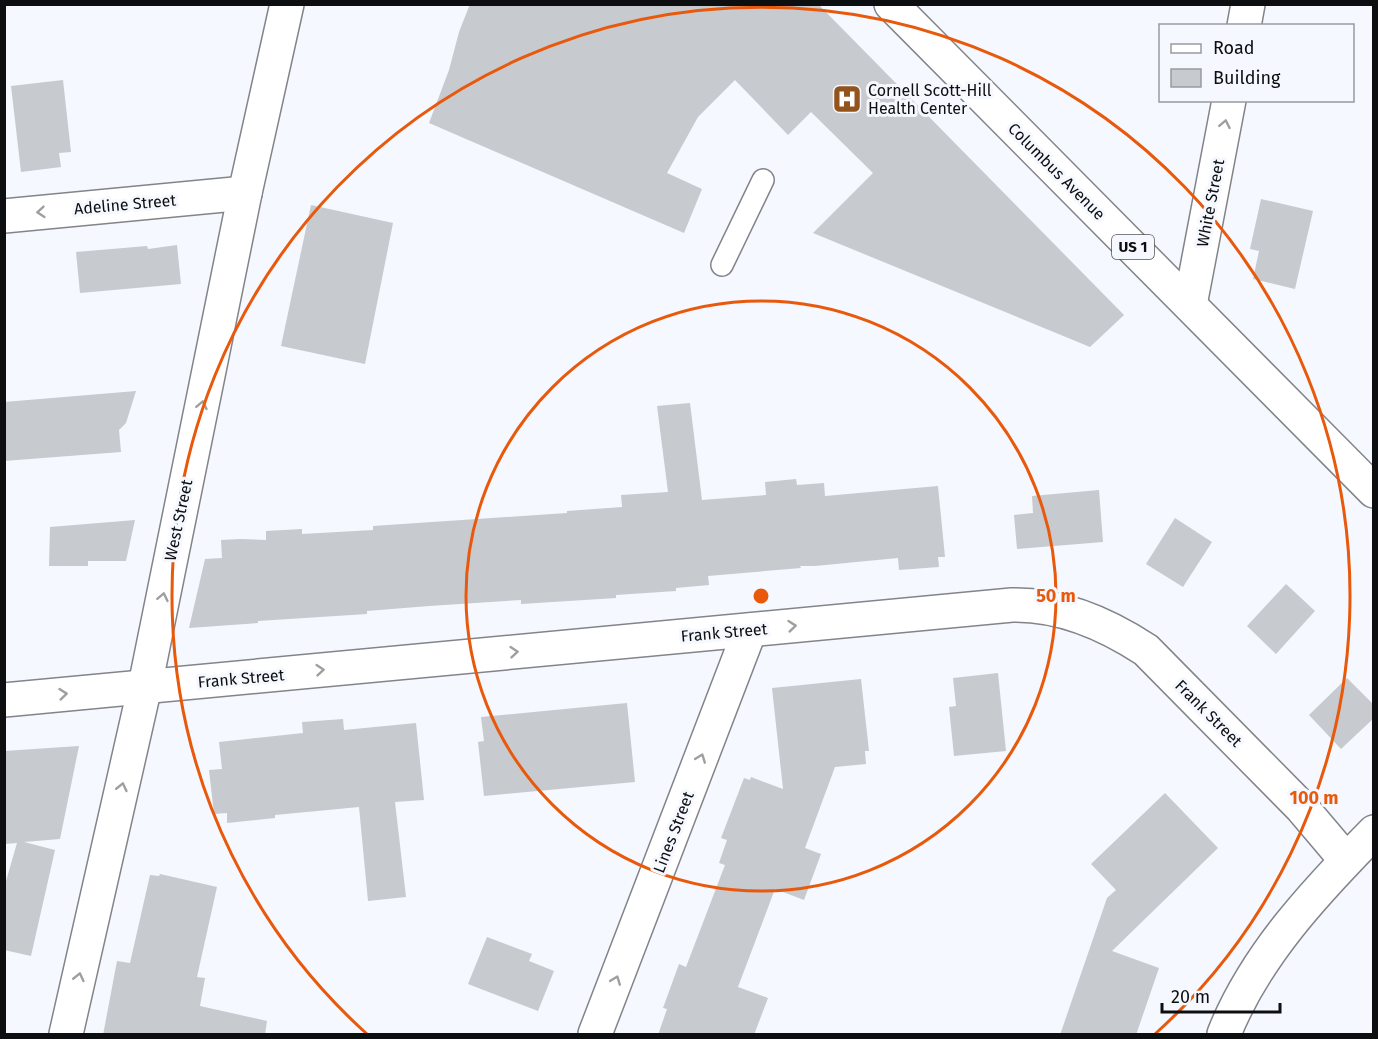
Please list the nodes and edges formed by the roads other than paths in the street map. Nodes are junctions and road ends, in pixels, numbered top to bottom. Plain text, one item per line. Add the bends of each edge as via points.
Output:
1 (287, 4) edge
2 (891, 4) edge
3 (1248, 4) edge
4 (1244, 24) edge
5 (1229, 102) edge
6 (763, 180) dead end
7 (245, 193) junction
8 (4, 216) edge
9 (722, 265) dead end
10 (1190, 305) junction
11 (1374, 491) edge
12 (750, 630) junction
13 (145, 686) junction
14 (4, 700) edge
15 (1374, 832) edge
16 (1346, 860) junction
17 (66, 1035) edge
18 (595, 1035) edge
19 (1224, 1035) edge

1 - 7 street, West Street
2 - 10 street, Columbus Avenue / US 1
3 - 4 street
10 -> 5 street, White Street
6 - 9 lane
7 -> 8 street, Adeline Street
13 -> 7 street, West Street
10 - 11 street, Columbus Avenue / US 1
13 -> 12 street, Frank Street
12 -> 16 street, Frank Street via 1033,604 1104,625 1146,650 1169,672 1302,807
18 -> 12 street, Lines Street
14 -> 13 street, Frank Street
17 -> 13 street, West Street
15 - 16 street
16 - 19 street via 1259,966

